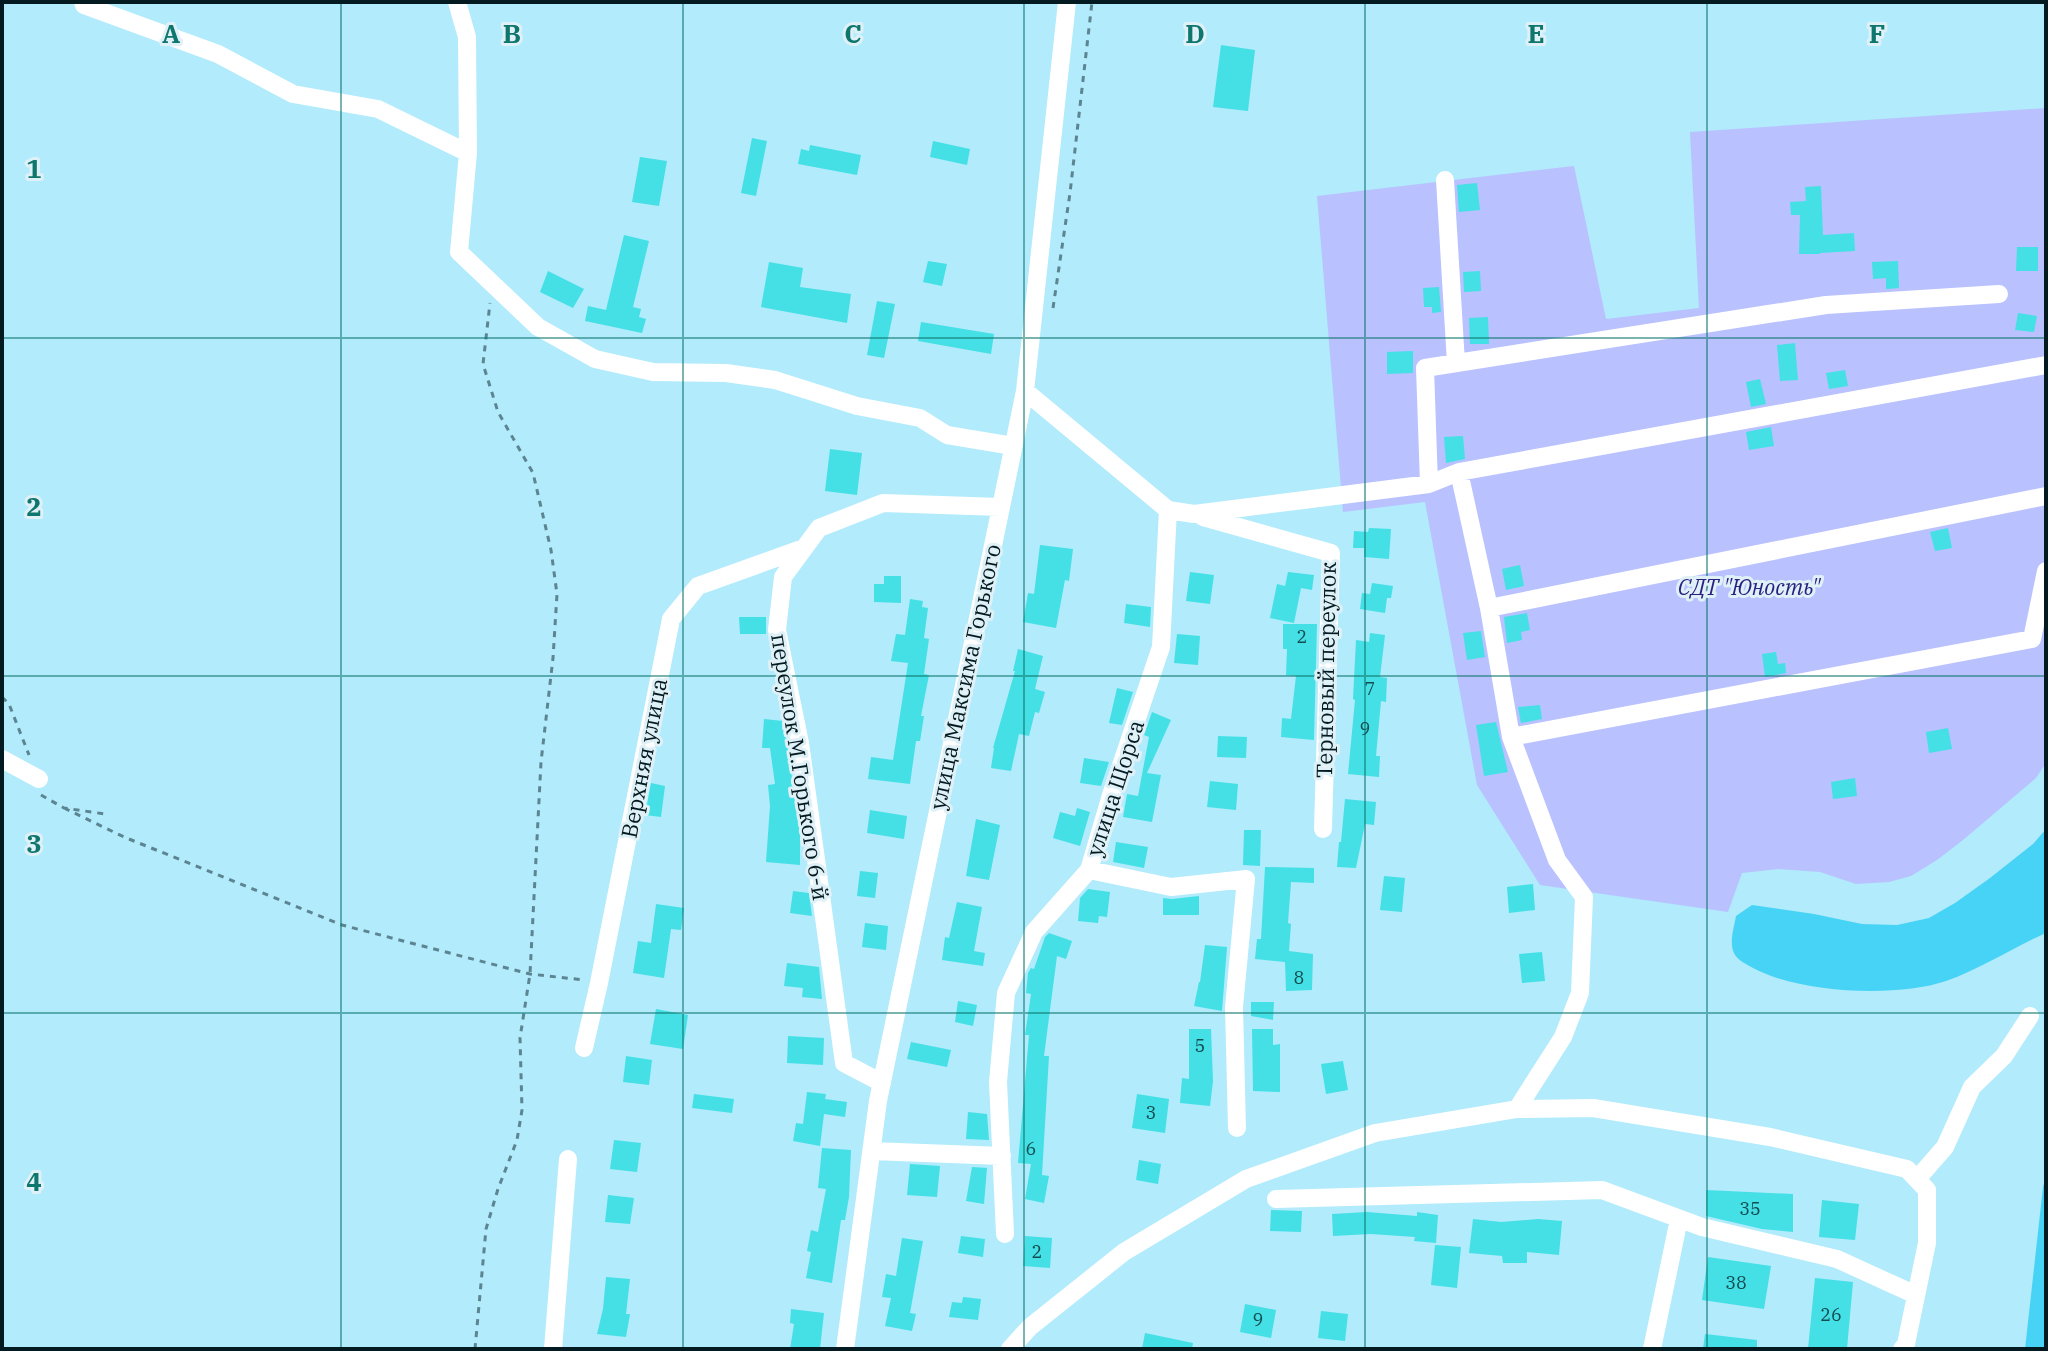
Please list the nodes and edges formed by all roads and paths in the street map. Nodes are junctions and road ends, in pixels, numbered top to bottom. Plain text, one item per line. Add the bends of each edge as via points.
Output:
1 (83, 2) edge
2 (457, 2) edge
3 (1067, 2) edge
4 (468, 153) junction
5 (1445, 180) dead end
6 (492, 284) junction
7 (1999, 294) dead end
8 (1456, 363) junction
9 (2046, 365) edge
10 (1025, 391) junction
11 (1013, 446) junction
12 (1459, 472) junction
13 (1429, 484) junction
14 (2046, 496) edge
15 (1000, 507) junction
16 (1168, 510) junction
17 (1194, 514) junction
18 (804, 548) junction
19 (2046, 571) edge
20 (1489, 608) junction
21 (2, 697) edge
22 (1511, 737) junction
23 (2, 759) edge
24 (39, 779) junction
25 (64, 808) junction
26 (105, 814) dead end
27 (1323, 829) dead end
28 (1089, 870) junction
29 (530, 974) junction
30 (599, 983) junction
31 (2030, 1016) dead end
32 (584, 1048) dead end
33 (882, 1083) junction
34 (1517, 1109) junction
35 (1237, 1128) dead end
36 (872, 1151) junction
37 (1002, 1156) junction
38 (568, 1159) dead end
39 (1922, 1185) junction
40 (1276, 1199) dead end
41 (1679, 1219) junction
42 (1005, 1234) dead end
43 (1916, 1295) junction
44 (475, 1349) edge
45 (553, 1349) edge
46 (845, 1349) edge
47 (1010, 1349) edge
48 (1652, 1349) edge
49 (1902, 1349) edge

1 - 4 street via 218,54 293,94 378,109
2 - 4 street via 467,37
3 - 10 street, улица Максима Горького
4 - 6 street via 459,252
5 - 8 street
6 - 11 street via 538,327 595,359 653,372 775,380 857,406 920,418 947,435
6 - 29 path via 483,364 498,412 533,473 557,594 541,762
7 - 8 street via 1826,305
8 - 13 street via 1425,368
9 - 12 street
10 - 11 street, улица Максима Горького
10 - 16 street
11 - 15 street, улица Максима Горького
12 - 13 street
12 - 20 street
13 - 17 street
14 - 20 street
15 - 18 street, переулок М.Горького 6-й via 883,503 819,528
15 - 33 street, улица Максима Горького
16 - 17 street
16 - 28 street, улица Щорса via 1161,647
17 - 27 street, Терновый переулок via 1331,553
18 - 30 street, Верхняя улица via 698,586 671,619
18 - 33 street, переулок М.Горького 6-й via 783,577 777,630 800,743 844,1063
19 - 22 street via 2032,639
20 - 22 street
21 - 24 path
22 - 34 street via 1557,860 1584,897 1580,993 1563,1037
23 - 24 street
24 - 25 path via 39,794
25 - 26 path
25 - 29 path via 342,925
28 - 35 street via 1171,887 1246,879 1234,1007
28 - 37 street, улица Щорса via 1034,932 1006,993 998,1082
29 - 30 path
29 - 44 path via 520,1038 522,1110 486,1229
30 - 32 street, Верхняя улица
31 - 39 street via 2004,1056 1972,1087
33 - 36 street, улица Максима Горького
34 - 39 street via 1593,1108 1770,1137 1907,1169
34 - 47 street via 1375,1133 1246,1179 1124,1252
36 - 37 street
36 - 46 street, улица Максима Горького
37 - 42 street, улица Щорса
38 - 45 street
39 - 43 street via 1927,1243
40 - 41 street via 1602,1190
41 - 43 street via 1837,1259
41 - 48 street
43 - 49 street

